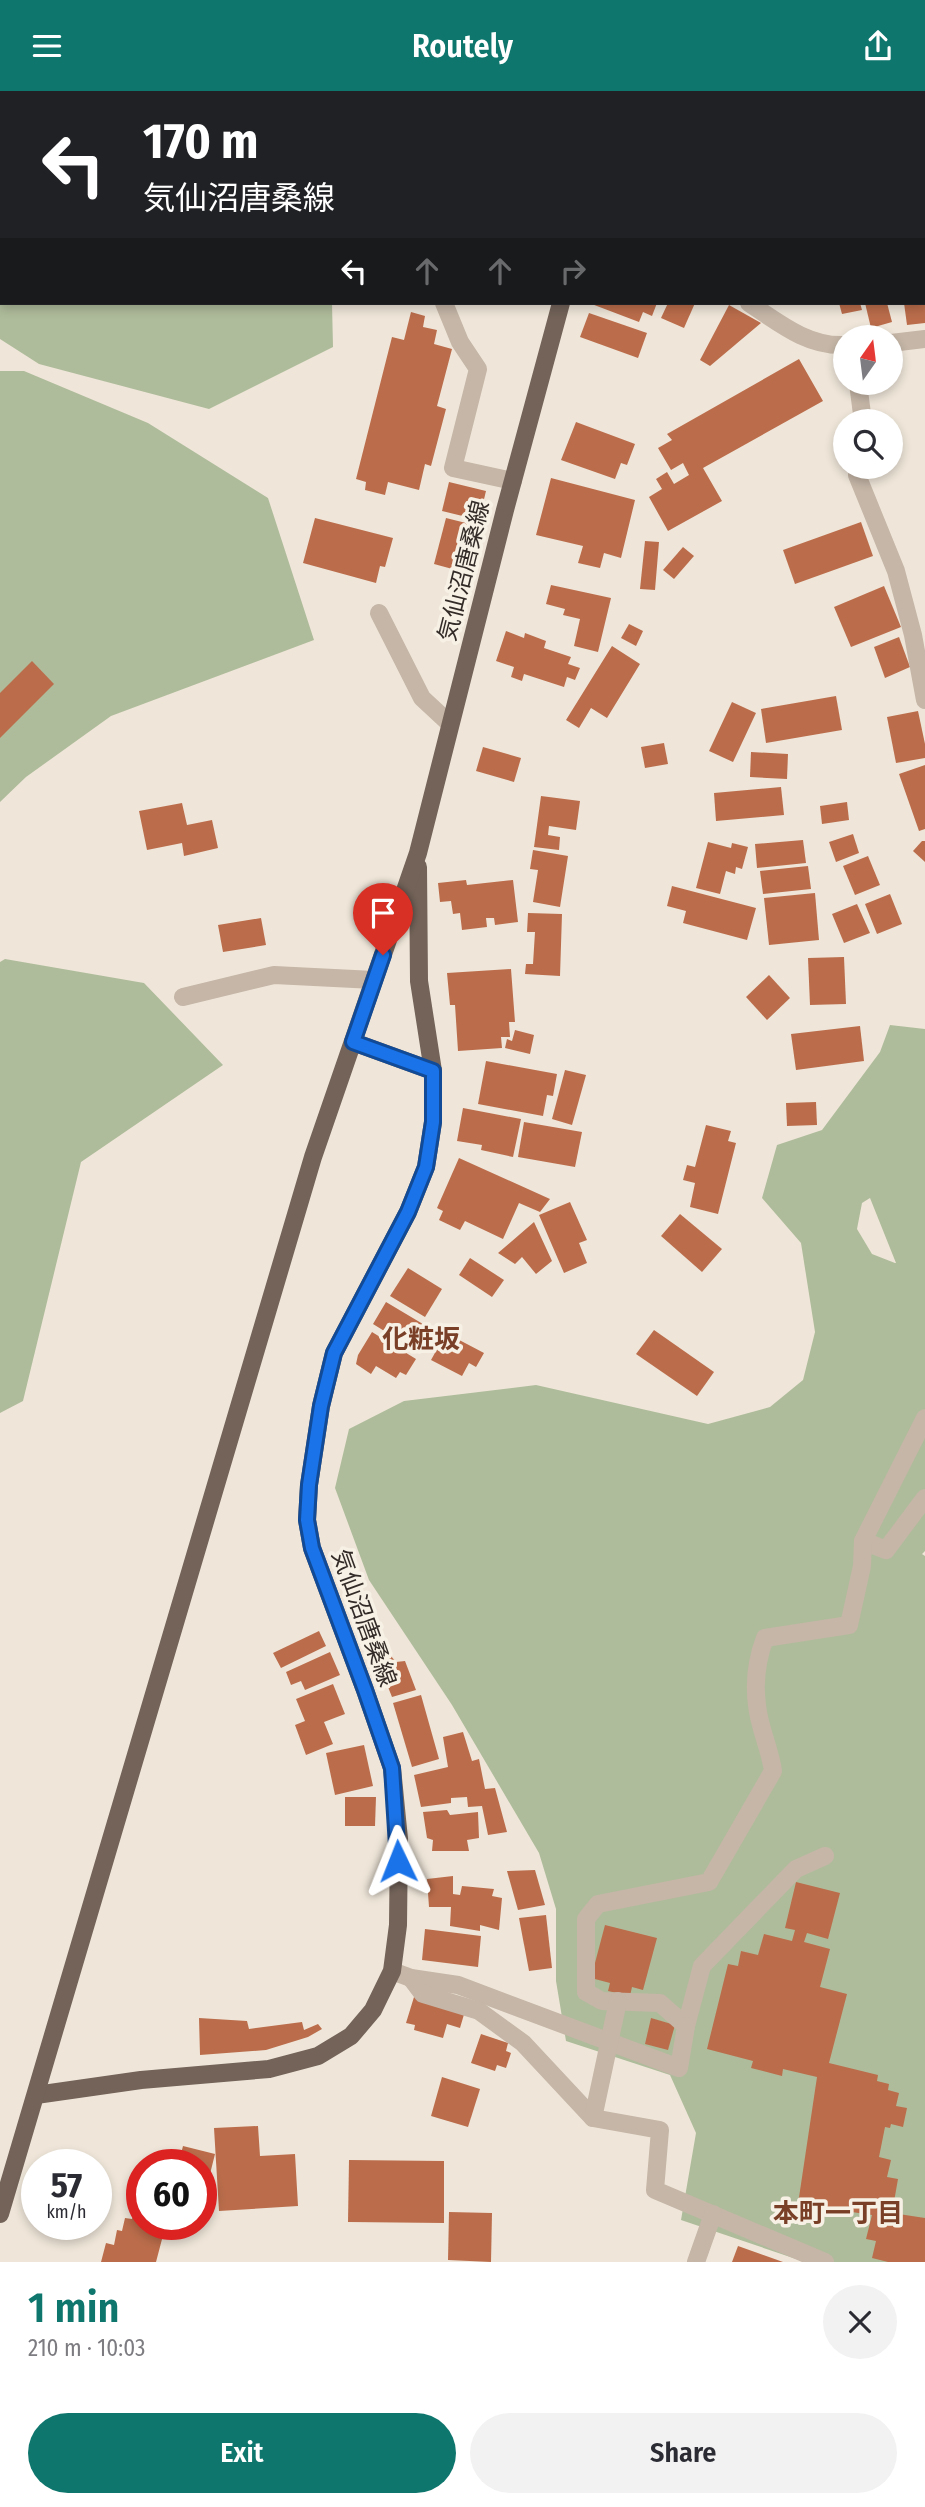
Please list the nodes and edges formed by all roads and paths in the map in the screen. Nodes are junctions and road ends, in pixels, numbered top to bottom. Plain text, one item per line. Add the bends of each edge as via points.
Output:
1 (445, 305) edge
2 (560, 305) edge
3 (752, 305) edge
4 (925, 339) edge
5 (903, 342) edge
6 (833, 346) edge
7 (859, 479) edge
8 (513, 481) junction
9 (379, 613) dead end
10 (925, 700) edge
11 (450, 724) junction
12 (418, 853) junction
13 (374, 980) junction
14 (183, 997) dead end
15 (353, 1042) junction
16 (433, 1071) junction
17 (925, 1418) edge
18 (925, 1498) edge
19 (863, 1541) junction
20 (825, 1856) dead end
21 (392, 1971) junction
22 (411, 1978) junction
23 (618, 2001) junction
24 (685, 2026) junction
25 (611, 2043) junction
26 (36, 2095) junction
27 (593, 2118) junction
28 (0, 2214) edge
29 (713, 2214) junction
30 (696, 2262) edge
31 (825, 2262) edge

1 - 8 street via 460,342 478,369 453,468
2 - 8 main road, 気仙沼唐桑線
3 - 6 street via 794,333
4 - 5 street
7 - 10 street via 896,571
8 - 11 main road, 気仙沼唐桑線
9 - 11 street via 422,698
11 - 12 main road, 気仙沼唐桑線
12 - 13 main road, 気仙沼唐桑線
12 - 16 main road, 気仙沼唐桑線 via 419,981
13 - 14 street via 274,975
13 - 15 main road, 気仙沼唐桑線
15 - 16 main road
15 - 26 main road, 気仙沼唐桑線 via 313,1157
16 - 21 main road, 気仙沼唐桑線 via 433,1122 426,1167 408,1212 334,1353 321,1406 307,1520 312,1548 392,1768 399,1839 398,1924
17 - 19 street
18 - 19 street via 886,1550
19 - 23 street via 849,1625 765,1638 757,1659 757,1706 773,1771 709,1882 598,1904 586,1919 586,1992 602,2001
20 - 24 street via 796,1869 702,1966
21 - 22 street
21 - 26 main road, 気仙沼唐桑線 via 373,2010 351,2036 318,2056 269,2069
22 - 25 street via 458,1985
22 - 27 street via 423,1994 479,2011 523,2043
23 - 24 street via 660,2003
23 - 25 street
24 - 25 street via 678,2068
25 - 27 street
26 - 28 main road, 気仙沼唐桑線
27 - 29 street via 660,2130 655,2190
29 - 30 street
29 - 31 street

